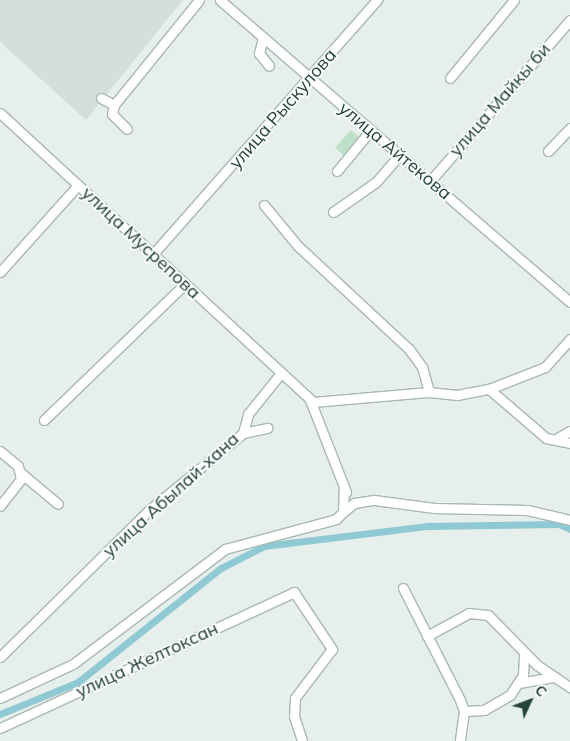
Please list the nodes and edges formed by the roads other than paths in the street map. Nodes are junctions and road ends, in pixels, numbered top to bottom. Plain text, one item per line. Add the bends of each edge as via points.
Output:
1 (199, 0) edge
2 (220, 0) edge
3 (377, 0) edge
4 (514, 0) edge
5 (570, 20) edge
6 (263, 38) junction
7 (269, 66) dead end
8 (450, 78) dead end
9 (309, 79) junction
10 (101, 98) dead end
11 (114, 105) junction
12 (0, 113) edge
13 (570, 128) edge
14 (127, 129) dead end
15 (370, 132) junction
16 (548, 151) dead end
17 (400, 154) junction
18 (337, 170) dead end
19 (432, 180) junction
20 (78, 185) junction
21 (264, 205) dead end
22 (333, 212) dead end
23 (154, 254) junction
24 (0, 272) edge
25 (185, 284) junction
26 (570, 302) edge
27 (570, 339) edge
28 (281, 373) junction
29 (489, 389) junction
30 (429, 392) junction
31 (310, 400) junction
32 (44, 420) dead end
33 (267, 428) dead end
34 (570, 431) edge
35 (243, 433) junction
36 (556, 439) junction
37 (570, 443) edge
38 (0, 450) edge
39 (21, 473) junction
40 (344, 489) junction
41 (354, 503) junction
42 (58, 504) dead end
43 (0, 506) edge
44 (343, 512) junction
45 (570, 520) edge
46 (403, 588) dead end
47 (427, 636) junction
48 (524, 653) junction
49 (0, 657) edge
50 (554, 677) junction
51 (519, 683) junction
52 (570, 687) edge
53 (0, 698) edge
54 (464, 711) junction
55 (0, 728) edge
56 (302, 741) edge
57 (460, 741) edge

1 - 11 street
2 - 6 street, улица Айтекова
3 - 9 street, улица Рыскулова
4 - 8 street
5 - 19 street, улица Майкы би
6 - 7 street via 259,53
6 - 9 street, улица Айтекова
9 - 15 street, улица Айтекова
9 - 23 street, улица Рыскулова
10 - 11 street
11 - 14 street via 112,114
12 - 20 street, улица Мусрепова
13 - 16 street
15 - 17 street, улица Айтекова
15 - 18 street
17 - 19 street, улица Айтекова
17 - 22 street via 376,182
19 - 26 street, улица Айтекова
20 - 23 street, улица Мусрепова
20 - 24 street
21 - 30 street via 298,246 409,349 422,367
23 - 25 street, улица Мусрепова
25 - 28 street, улица Мусрепова
25 - 32 street
27 - 29 street via 544,367
28 - 31 street
28 - 35 street, улица Абылай-хана via 248,414
29 - 30 street via 457,395
29 - 36 street via 546,438
30 - 31 street
31 - 40 street
33 - 35 street
34 - 36 street
35 - 49 street, улица Абылай-хана via 149,510
36 - 37 street
38 - 39 street
39 - 42 street
39 - 43 street
40 - 41 street
40 - 44 street
41 - 44 street
41 - 45 street via 374,500 434,508 527,510
44 - 53 street via 324,523 225,549 73,664
46 - 47 street
47 - 48 street via 477,612 499,622
47 - 54 street
48 - 50 street
48 - 51 street
50 - 51 street
50 - 52 street
51 - 54 street via 498,705
54 - 57 street
55 - 56 street, улица Желтоксан via 294,592 332,650 295,698 294,716

